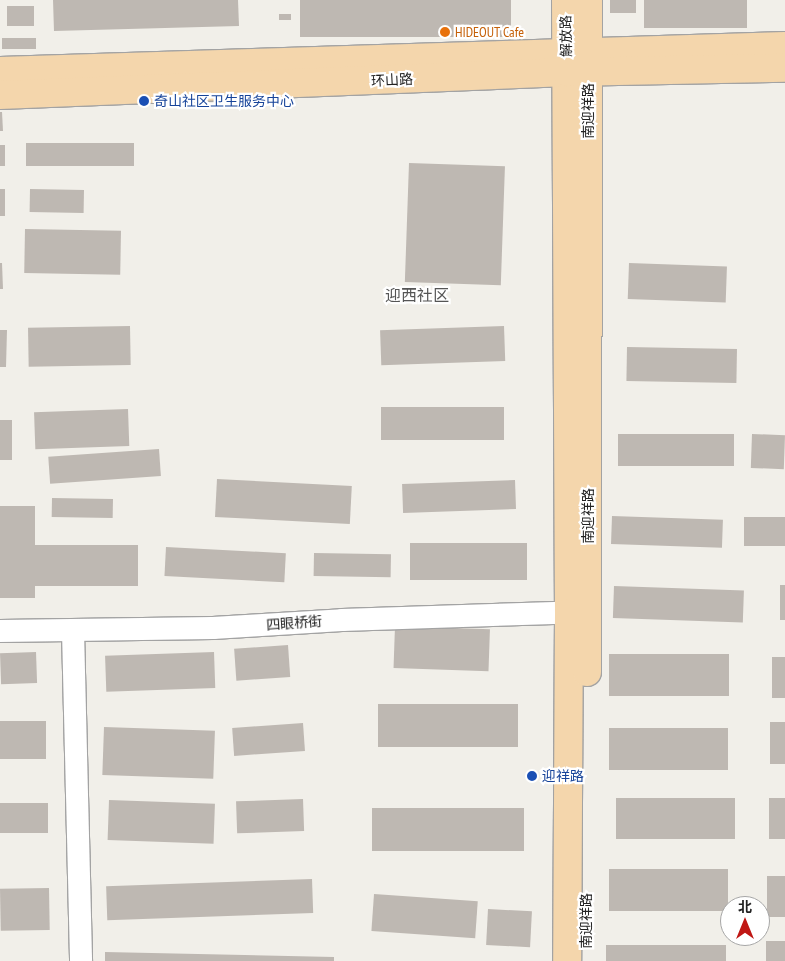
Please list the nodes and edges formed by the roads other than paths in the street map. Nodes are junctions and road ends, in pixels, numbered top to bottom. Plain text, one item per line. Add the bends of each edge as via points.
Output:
1 (566, 0) edge
2 (588, 0) edge
3 (785, 46) edge
4 (577, 62) junction
5 (785, 68) edge
6 (0, 71) edge
7 (0, 95) edge
8 (578, 612) junction
9 (0, 631) edge
10 (73, 631) junction
11 (81, 961) edge
12 (567, 961) edge
13 (586, 961) edge

1 - 4 main road, 解放路
2 - 4 main road, 解放路
3 - 4 main road, 环山路
4 - 5 main road, 环山路
4 - 6 main road, 环山路
4 - 7 main road, 环山路
4 - 8 main road, 南迎祥路
8 - 10 street, 四眼桥街
8 - 12 main road, 南迎祥路
8 - 13 main road, 南迎祥路
9 - 10 street, 四眼桥街
10 - 11 street

